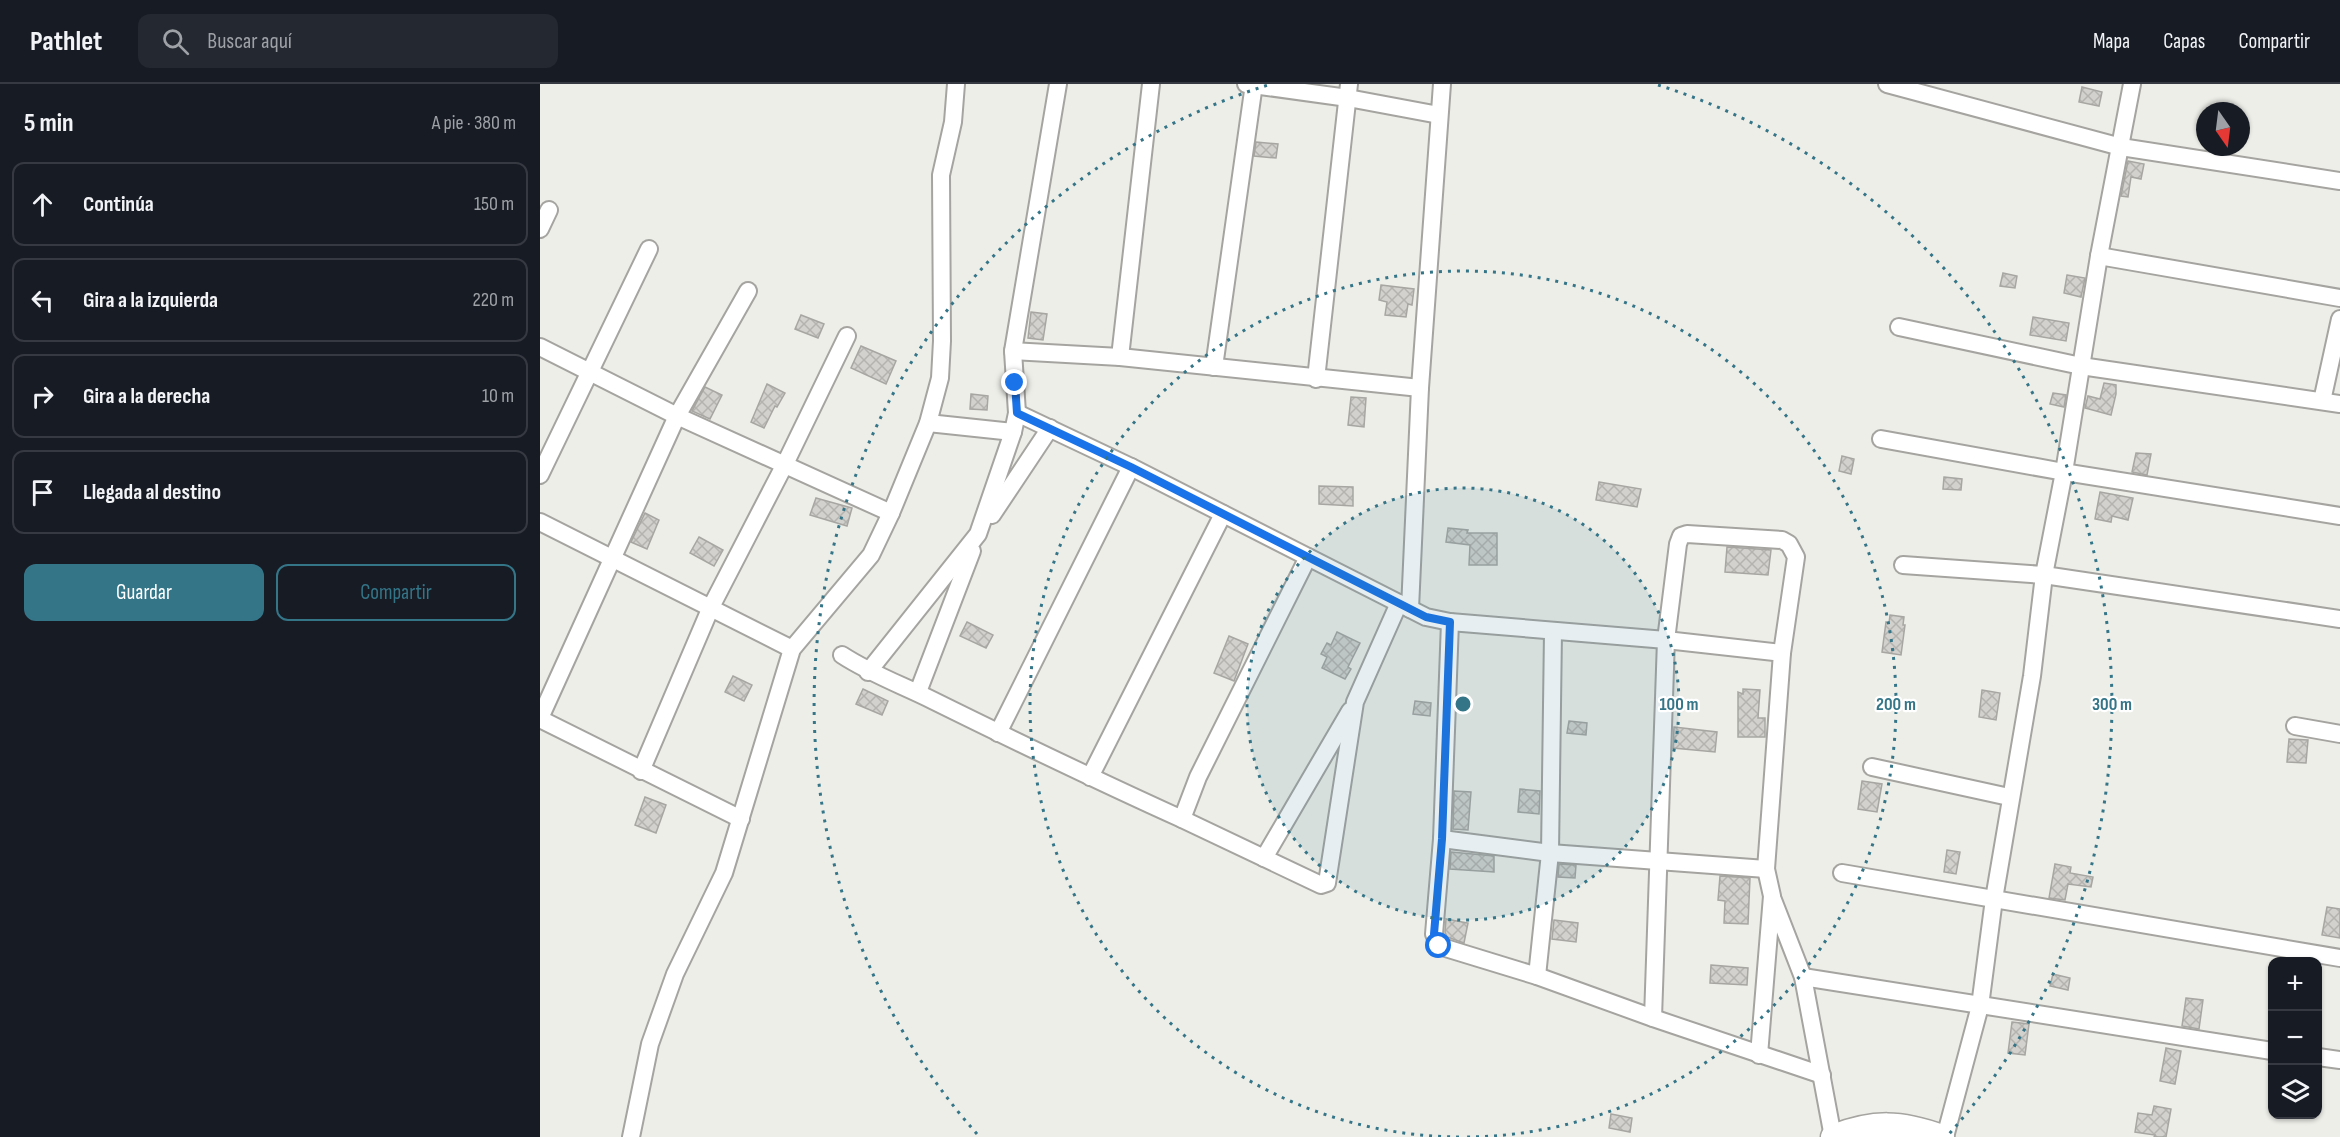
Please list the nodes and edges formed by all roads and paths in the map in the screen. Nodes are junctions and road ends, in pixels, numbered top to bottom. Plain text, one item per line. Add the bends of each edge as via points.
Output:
1 (956, 84) edge
2 (1046, 84) edge
3 (1058, 84) edge
4 (1151, 84) edge
5 (1246, 84) edge
6 (1254, 84) edge
7 (1442, 84) edge
8 (1887, 84) edge
9 (2132, 84) edge
10 (1349, 91) edge
11 (1054, 111) junction
12 (1439, 115) junction
13 (2121, 147) junction
14 (2340, 181) edge
15 (549, 210) dead end
16 (540, 229) edge
17 (650, 249) dead end
18 (2099, 256) junction
19 (748, 291) dead end
20 (2340, 298) edge
21 (2340, 319) edge
22 (1899, 327) dead end
23 (847, 336) dead end
24 (540, 347) edge
25 (1013, 351) junction
26 (1120, 357) junction
27 (2081, 366) junction
28 (1214, 367) junction
29 (591, 371) junction
30 (1316, 379) junction
31 (1420, 388) junction
32 (2322, 401) junction
33 (2340, 404) edge
34 (1017, 413) junction
35 (677, 416) junction
36 (928, 423) junction
37 (1050, 428) junction
38 (1013, 432) junction
39 (1881, 439) dead end
40 (785, 464) junction
41 (1131, 467) junction
42 (2064, 472) junction
43 (540, 475) edge
44 (891, 513) junction
45 (1223, 514) junction
46 (2340, 516) edge
47 (540, 522) edge
48 (978, 534) junction
49 (1308, 557) junction
50 (612, 558) junction
51 (1903, 565) dead end
52 (2044, 575) junction
53 (1405, 606) junction
54 (711, 607) junction
55 (2340, 619) edge
56 (1450, 622) junction
57 (1553, 632) junction
58 (1666, 640) junction
59 (792, 649) junction
60 (1782, 653) junction
61 (842, 656) dead end
62 (868, 672) junction
63 (918, 692) junction
64 (1356, 702) junction
65 (540, 718) edge
66 (2295, 726) dead end
67 (998, 733) junction
68 (2340, 734) edge
69 (1872, 767) dead end
70 (641, 771) junction
71 (1090, 777) junction
72 (2010, 797) junction
73 (741, 819) junction
74 (1182, 819) junction
75 (1442, 839) junction
76 (1550, 853) junction
77 (1264, 858) junction
78 (1657, 860) junction
79 (1766, 869) junction
80 (1842, 873) dead end
81 (1772, 896) junction
82 (1994, 899) junction
83 (2340, 958) edge
84 (1537, 976) junction
85 (1803, 977) junction
86 (1980, 1006) junction
87 (1653, 1018) junction
88 (2268, 1050) edge
89 (1759, 1055) junction
90 (2322, 1058) edge
91 (2340, 1060) edge
92 (1822, 1075) junction
93 (631, 1137) edge
94 (1833, 1137) edge
95 (1944, 1137) edge

1 - 36 street via 953,122 941,175 940,378
2 - 11 street
3 - 11 street
4 - 26 street
5 - 6 street
6 - 10 street
6 - 28 street
7 - 12 street
8 - 13 street
9 - 13 street
10 - 12 street
10 - 30 street
11 - 25 street
12 - 31 street
13 - 14 street
13 - 18 street
15 - 16 street
17 - 29 street
18 - 20 street
18 - 27 street
19 - 35 street
21 - 32 street
22 - 27 street
23 - 40 street
24 - 29 street
25 - 26 street
25 - 34 street
26 - 28 street
27 - 32 street
27 - 42 street
28 - 30 street
29 - 35 street
29 - 43 street
30 - 31 street
31 - 53 street
32 - 33 street
34 - 37 street
34 - 38 street
35 - 40 street
35 - 50 street
36 - 38 street
36 - 44 street
37 - 41 street
37 - 48 street
38 - 48 street
39 - 42 street
40 - 44 street
40 - 54 street
41 - 45 street
41 - 67 street
42 - 46 street
42 - 52 street
44 - 59 street via 871,555
45 - 49 street
45 - 71 street
47 - 50 street
48 - 62 street
48 - 63 street
49 - 53 street
49 - 74 street via 1198,777
50 - 54 street
50 - 65 street
51 - 52 street
52 - 55 street
52 - 72 street
53 - 56 street via 1426,617
53 - 64 street
54 - 59 street
54 - 70 street
56 - 57 street
56 - 75 street
57 - 58 street
57 - 76 street
58 - 60 street
58 - 60 street via 1681,536 1782,540 1796,557
58 - 78 street
59 - 73 street
60 - 79 street
61 - 62 street
62 - 63 street
63 - 67 street
64 - 77 street
64 - 77 street via 1329,881 1321,885
65 - 70 street
66 - 68 street
67 - 71 street
69 - 72 street
70 - 73 street
71 - 74 street
72 - 82 street
73 - 93 street via 724,873 675,974 654,1034
74 - 77 street
75 - 76 street
75 - 84 street via 1436,941 1447,950
76 - 78 street
76 - 84 street
78 - 79 street
78 - 87 street
79 - 81 street
80 - 82 street
81 - 85 street
81 - 89 street
82 - 83 street
82 - 86 street
84 - 87 street
85 - 86 street
85 - 92 street
86 - 88 street
86 - 95 street
87 - 89 street
89 - 92 street
90 - 91 street
92 - 94 street
94 - 95 street via 1865,1125 1914,1127

